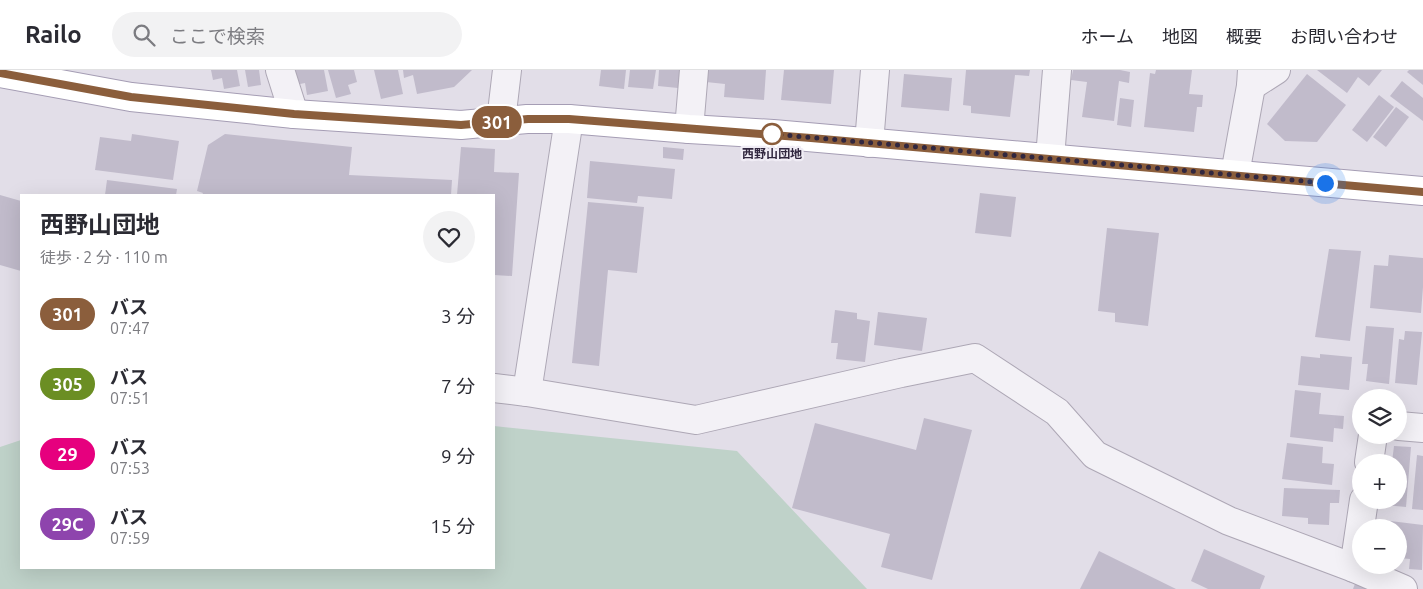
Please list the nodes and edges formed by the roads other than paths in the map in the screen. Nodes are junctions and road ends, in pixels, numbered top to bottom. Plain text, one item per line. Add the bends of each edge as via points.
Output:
1 (280, 70) edge
2 (507, 70) edge
3 (694, 70) edge
4 (875, 70) edge
5 (1057, 70) edge
6 (1276, 70) edge
7 (0, 73) edge
8 (1251, 78) edge
9 (294, 114) junction
10 (569, 119) junction
11 (501, 121) junction
12 (689, 129) junction
13 (869, 143) junction
14 (1050, 158) junction
15 (1234, 174) junction
16 (1421, 188) edge
17 (495, 388) edge
18 (527, 392) junction
19 (1407, 427) edge
20 (1423, 428) edge
21 (1352, 567) edge
22 (1368, 574) edge
23 (1403, 589) edge

1 - 9 street
2 - 11 street
3 - 12 street
4 - 13 street
5 - 14 street
6 - 8 street
7 - 9 main road via 131,97
8 - 15 street
9 - 11 main road via 461,125
10 - 11 main road
10 - 12 main road
10 - 18 street
12 - 13 main road
13 - 14 main road
14 - 15 main road
15 - 16 main road
17 - 18 street
18 - 21 street via 696,420 975,358 1058,412 1094,455 1230,521
19 - 20 street
22 - 23 street

